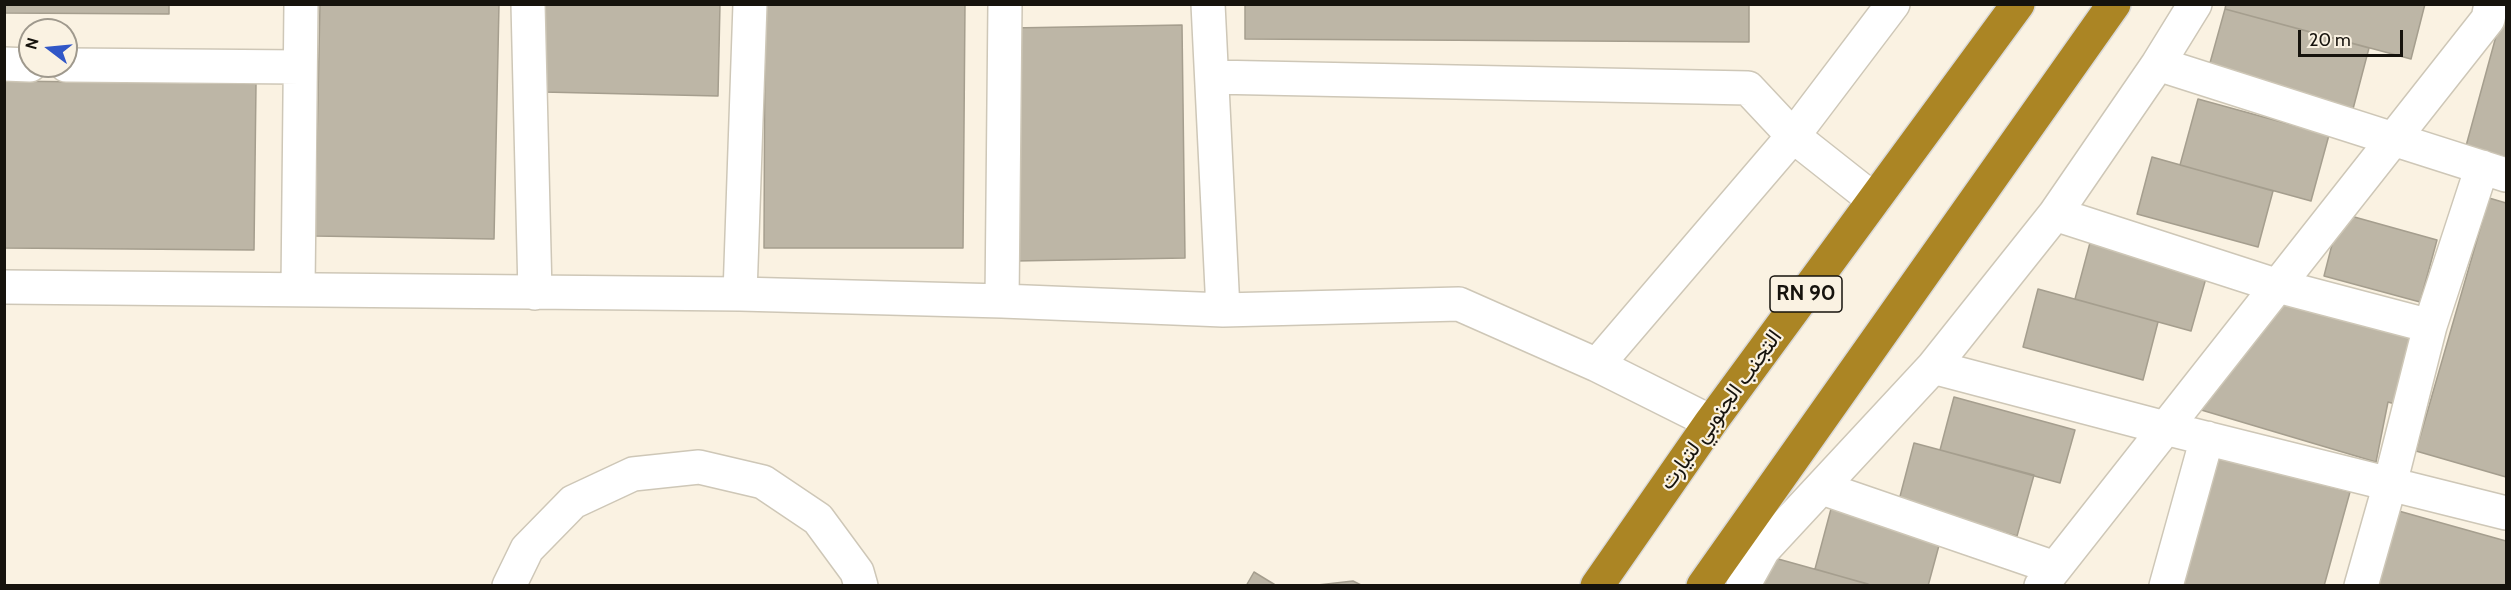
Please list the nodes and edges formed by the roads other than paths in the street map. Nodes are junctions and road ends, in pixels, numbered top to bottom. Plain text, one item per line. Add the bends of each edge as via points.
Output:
1 (301, 4) edge
2 (528, 4) edge
3 (750, 4) edge
4 (1005, 4) edge
5 (1208, 4) edge
6 (1893, 4) edge
7 (2018, 4) edge
8 (2114, 4) edge
9 (2195, 4) edge
10 (2491, 4) edge
11 (2158, 64) junction
12 (78, 65) edge
13 (300, 67) junction
14 (1212, 77) junction
15 (1793, 136) junction
16 (2392, 139) junction
17 (2494, 171) edge
18 (1874, 200) junction
19 (2055, 214) junction
20 (2278, 286) junction
21 (4, 287) edge
22 (298, 289) junction
23 (535, 293) junction
24 (740, 294) junction
25 (1002, 301) junction
26 (1223, 310) junction
27 (2430, 326) junction
28 (1597, 365) junction
29 (1933, 367) junction
30 (1711, 422) junction
31 (2165, 429) junction
32 (2207, 438) junction
33 (2390, 484) junction
34 (1822, 488) junction
35 (2506, 513) edge
36 (2048, 577) edge
37 (509, 585) edge
38 (861, 585) edge
39 (1597, 585) edge
40 (1703, 585) edge
41 (1743, 585) edge
42 (2166, 585) edge
43 (2361, 585) edge

1 - 13 street
2 - 23 street
3 - 24 street
4 - 25 street
5 - 14 street
6 - 15 street
7 - 18 highway, التجنب الجنوبي لتيارت / RN 90
8 - 40 highway
9 - 11 street
10 - 16 street via 2488,19
11 - 16 street
11 - 19 street
12 - 13 street
13 - 22 street
14 - 15 street via 1748,88
14 - 26 street
15 - 18 street
15 - 28 street
16 - 17 street
16 - 20 street
17 - 27 street
18 - 30 highway, التجنب الجنوبي لتيارت / RN 90
19 - 20 street
19 - 29 street
20 - 27 street
20 - 31 street
21 - 22 street
22 - 23 street
23 - 24 street
24 - 25 street
25 - 26 street
26 - 28 street via 1459,304
27 - 33 street
28 - 30 street
29 - 31 street
29 - 34 street
30 - 39 highway, التجنب الجنوبي لتيارت / RN 90
31 - 32 street
31 - 36 street
32 - 33 street
32 - 42 street
33 - 35 street
33 - 43 street
34 - 36 street
34 - 41 street via 1762,550
37 - 38 street via 527,549 573,502 633,474 699,467 763,482 818,519 857,572

